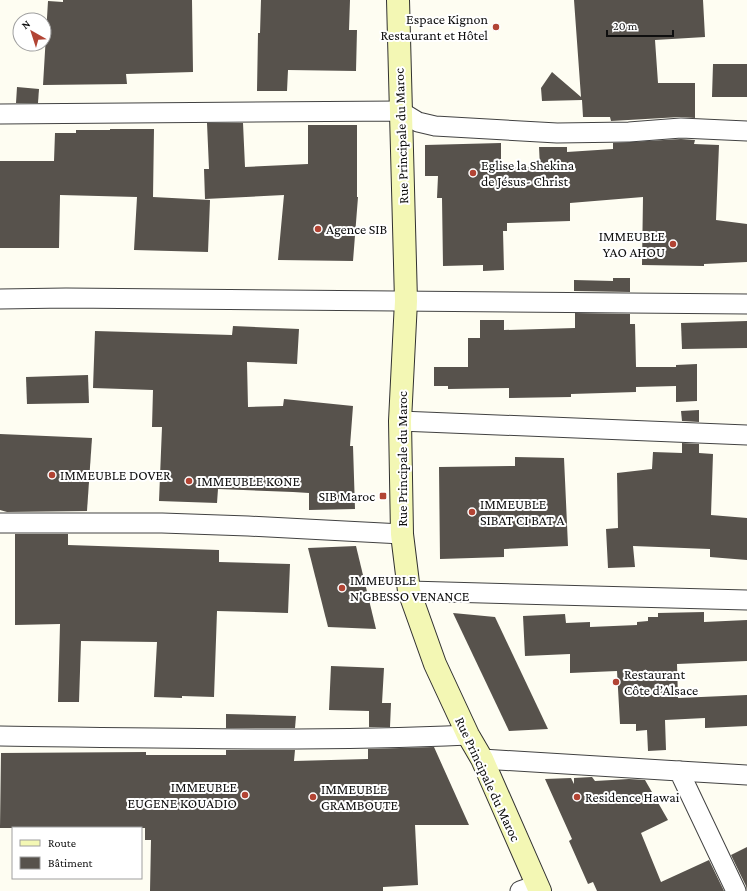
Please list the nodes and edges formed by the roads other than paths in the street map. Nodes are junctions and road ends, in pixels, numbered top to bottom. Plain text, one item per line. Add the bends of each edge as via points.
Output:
1 (398, 0) edge
2 (400, 110) junction
3 (0, 114) edge
4 (747, 131) edge
5 (0, 299) edge
6 (406, 301) junction
7 (747, 304) edge
8 (400, 421) junction
9 (747, 435) edge
10 (0, 523) edge
11 (402, 534) junction
12 (409, 591) junction
13 (747, 600) edge
14 (468, 735) junction
15 (0, 736) edge
16 (482, 759) junction
17 (679, 772) junction
18 (747, 775) edge
19 (533, 889) edge
20 (736, 891) edge

1 - 2 street, Rue Principale du Maroc
2 - 3 street
2 - 4 street via 418,122 435,126 557,133 681,128
2 - 6 street, Rue Principale du Maroc
5 - 6 street
6 - 7 street
6 - 8 street, Rue Principale du Maroc
8 - 9 street
8 - 11 street, Rue Principale du Maroc
10 - 11 street via 248,526
11 - 12 street, Rue Principale du Maroc
12 - 13 street
12 - 14 street, Rue Principale du Maroc via 436,664
14 - 15 street via 302,739
14 - 16 street, Rue Principale du Maroc
16 - 17 street
16 - 19 street, Rue Principale du Maroc
17 - 18 street
17 - 20 street

